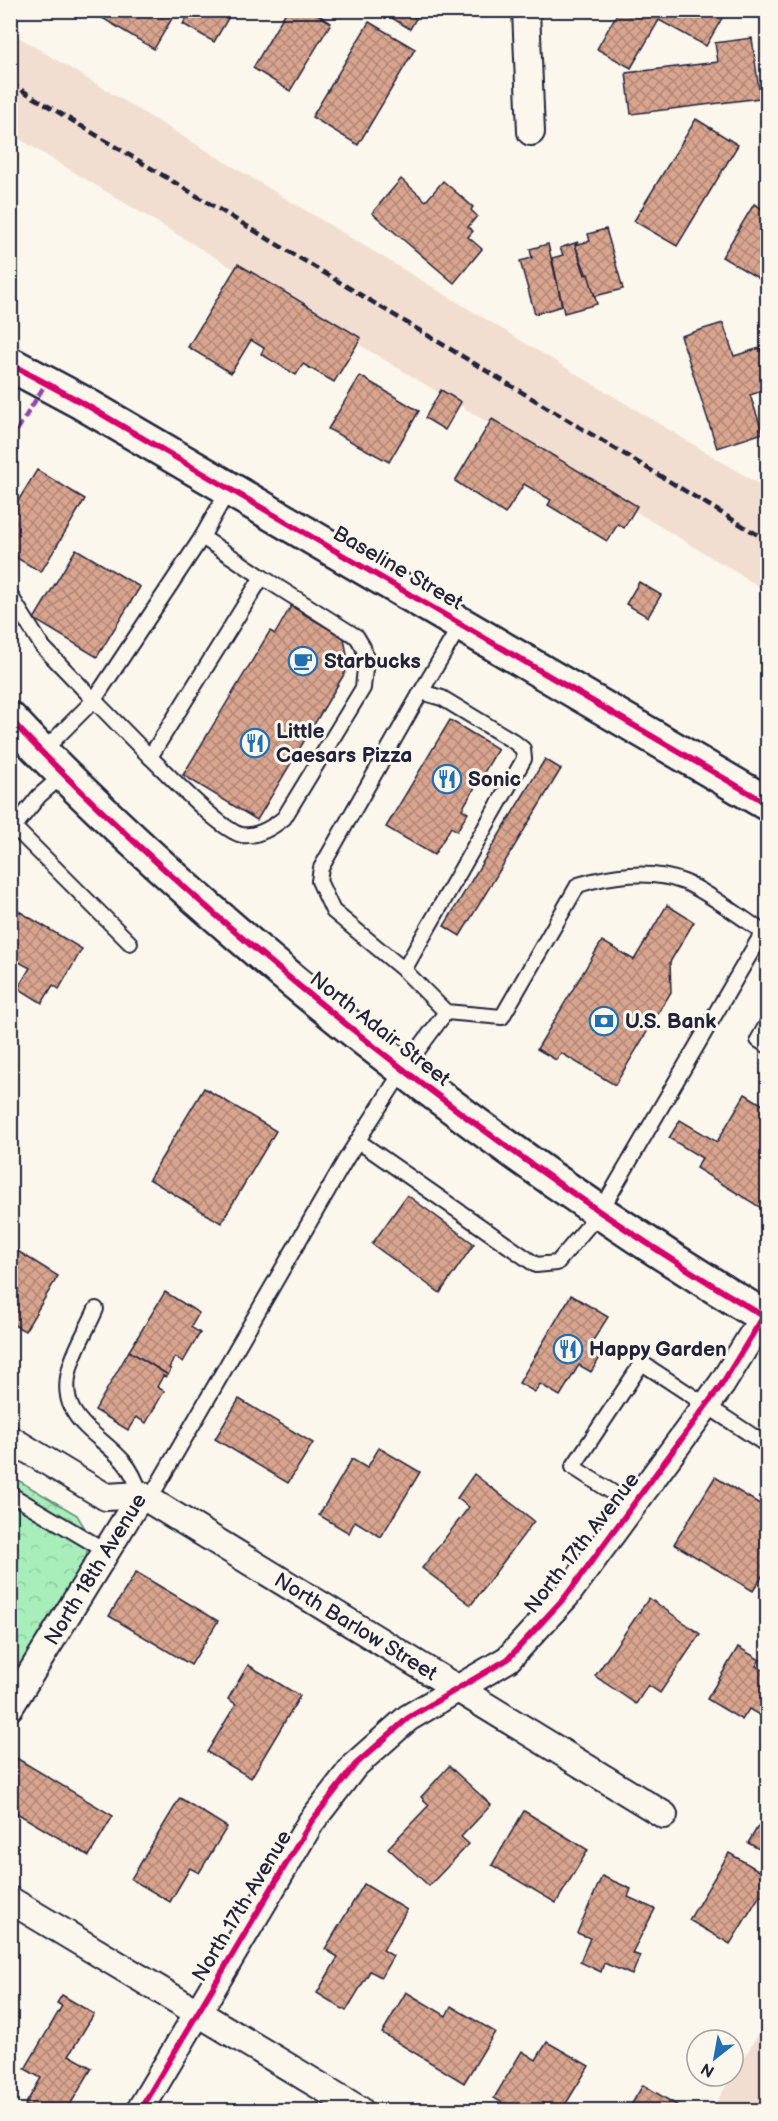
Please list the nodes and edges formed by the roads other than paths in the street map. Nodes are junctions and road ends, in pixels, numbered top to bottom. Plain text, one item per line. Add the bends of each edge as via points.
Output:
1 (526, 10) edge
2 (531, 132) dead end
3 (10, 364) edge
4 (229, 488) junction
5 (202, 537) junction
6 (262, 577) junction
7 (10, 596) edge
8 (461, 624) junction
9 (421, 692) junction
10 (94, 700) junction
11 (10, 718) edge
12 (150, 757) junction
13 (53, 764) junction
14 (768, 804) edge
15 (12, 825) edge
16 (130, 943) dead end
17 (404, 970) junction
18 (446, 1012) junction
19 (768, 1022) edge
20 (768, 1046) edge
21 (403, 1070) junction
22 (358, 1141) junction
23 (600, 1212) junction
24 (96, 1309) dead end
25 (766, 1315) edge
26 (706, 1406) junction
27 (10, 1439) edge
28 (768, 1446) edge
29 (10, 1494) edge
30 (145, 1497) junction
31 (632, 1506) junction
32 (106, 1551) junction
33 (461, 1689) junction
34 (10, 1707) edge
35 (664, 1815) dead end
36 (10, 1900) edge
37 (198, 2013) junction
38 (140, 2110) edge
39 (360, 2110) edge

1 - 2 street
3 - 4 highway, Baseline Street
4 - 5 lane
4 - 8 highway, Baseline Street
5 - 6 lane
5 - 10 lane
6 - 12 lane
6 - 12 lane via 357,638 366,659 363,688 284,818 272,828 242,835 225,827
7 - 10 lane via 42,646
8 - 9 lane
8 - 14 highway, Baseline Street
9 - 17 lane via 321,868 319,881 333,911
9 - 17 lane via 442,698 513,741 523,749 525,759
10 - 12 lane
10 - 13 lane
11 - 13 highway, North Adair Street
13 - 15 lane via 39,796
13 - 21 highway, North Adair Street via 173,878
15 - 16 lane
17 - 18 lane
18 - 21 lane
18 - 23 lane via 502,1017 578,885 601,878 644,875 684,882 763,932
19 - 20 lane via 758,1040
21 - 22 lane
21 - 23 highway, North Adair Street
22 - 23 lane via 536,1265 557,1263
22 - 30 lane
23 - 25 highway, North Adair Street
24 - 30 lane via 69,1369 68,1401 80,1422 124,1461
25 - 26 street, North 17th Avenue
26 - 28 lane
26 - 31 street, North 17th Avenue
26 - 31 lane via 642,1363 573,1467
27 - 30 street, North 18th Avenue via 106,1497
29 - 32 lane
30 - 32 street, North 18th Avenue
30 - 33 street, North Barlow Street
31 - 33 street, North 17th Avenue via 566,1596 508,1659
32 - 34 street, North 18th Avenue
33 - 35 street, North Barlow Street
33 - 37 street, North 17th Avenue via 408,1718 355,1765 311,1822
36 - 37 street
37 - 38 street, North 17th Avenue
37 - 39 street

